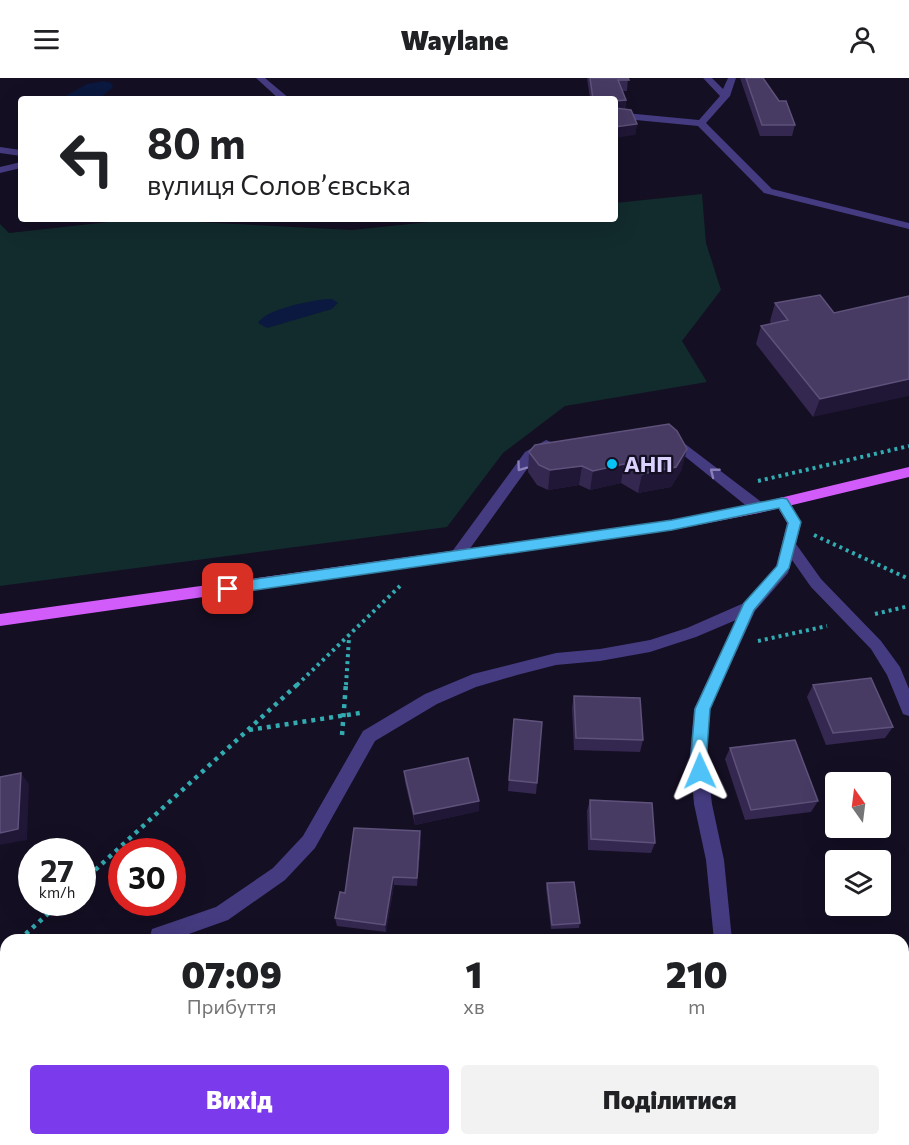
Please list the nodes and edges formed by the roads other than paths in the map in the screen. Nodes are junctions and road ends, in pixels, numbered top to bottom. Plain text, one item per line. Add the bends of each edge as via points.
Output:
1 (260, 78) edge
2 (708, 78) edge
3 (732, 78) edge
4 (281, 96) edge
5 (725, 96) junction
6 (618, 115) edge
7 (701, 123) junction
8 (0, 150) edge
9 (18, 153) edge
10 (18, 166) edge
11 (0, 170) edge
12 (909, 226) edge
13 (662, 433) edge
14 (561, 443) edge
15 (909, 472) edge
16 (782, 502) junction
17 (759, 508) junction
18 (790, 546) junction
19 (456, 557) junction
20 (749, 607) junction
21 (0, 620) edge
22 (909, 709) edge
23 (165, 934) edge
24 (722, 934) edge

1 - 4 street
2 - 5 street
3 - 5 street
5 - 7 street
6 - 7 street
7 - 12 street via 768,191
8 - 9 street
10 - 11 street
17 -> 13 street
14 -> 19 street via 532,452
15 - 16 main road
16 - 17 main road
16 - 18 street via 794,522
17 - 19 main road
18 - 20 street via 783,568
18 - 22 street via 816,583 876,645 894,672
19 - 21 main road
20 - 23 street via 650,646 556,658 473,681 431,699 369,736 309,842 279,874 220,914
20 - 24 street via 702,709 698,755

